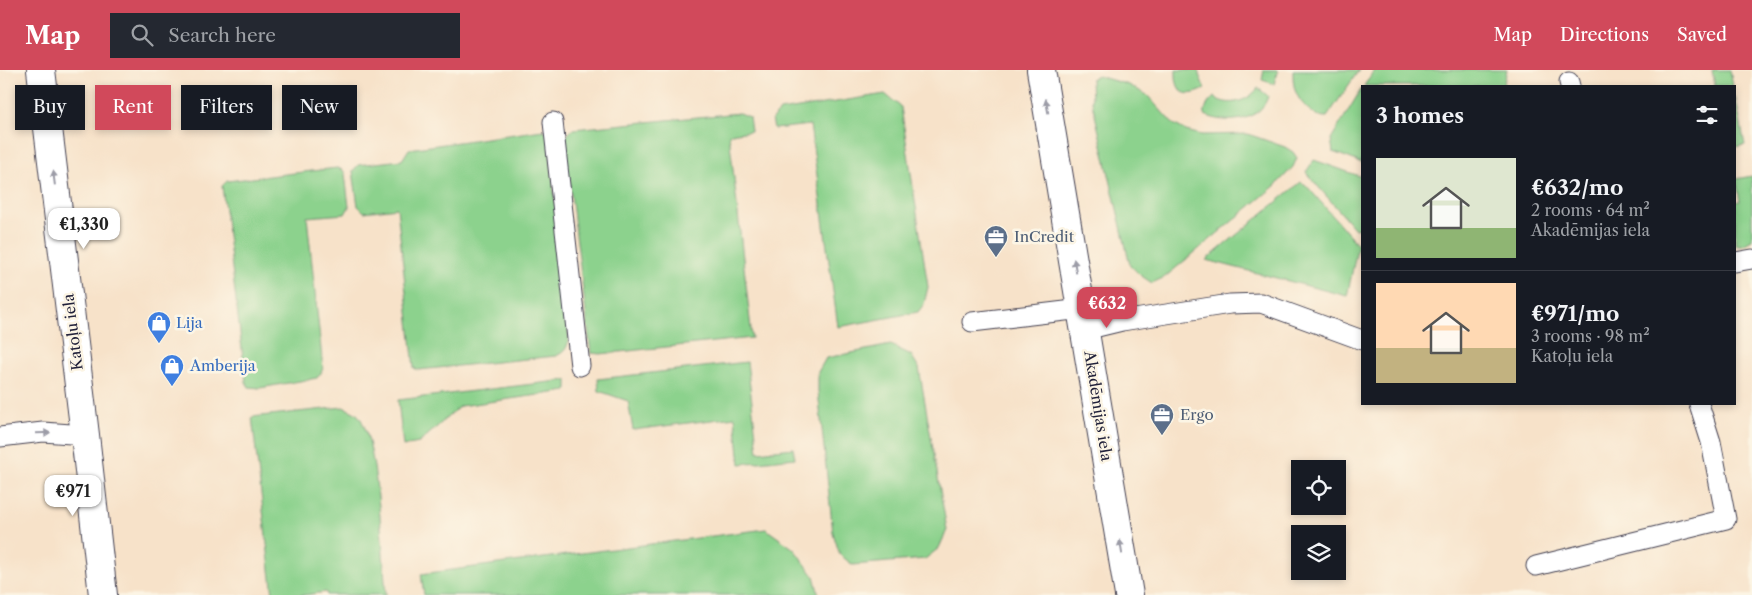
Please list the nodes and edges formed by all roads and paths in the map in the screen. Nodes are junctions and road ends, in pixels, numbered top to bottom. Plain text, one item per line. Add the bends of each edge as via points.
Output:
1 (41, 70) edge
2 (1041, 70) edge
3 (553, 122) dead end
4 (1752, 259) edge
5 (1736, 262) edge
6 (1084, 319) junction
7 (972, 322) dead end
8 (1361, 340) edge
9 (580, 366) dead end
10 (1699, 405) edge
11 (85, 435) junction
12 (0, 437) edge
13 (1536, 566) dead end
14 (102, 595) edge
15 (1129, 595) edge

11 -> 1 street, Katoļu iela
6 -> 2 street, Akadēmijas iela
3 - 9 lane
4 - 5 lane
6 - 7 lane
6 - 8 lane via 1122,321 1220,305 1261,303
15 -> 6 street, Akadēmijas iela
10 - 13 lane via 1711,442 1726,519
12 -> 11 lane via 43,432
11 - 14 street, Katoļu iela

